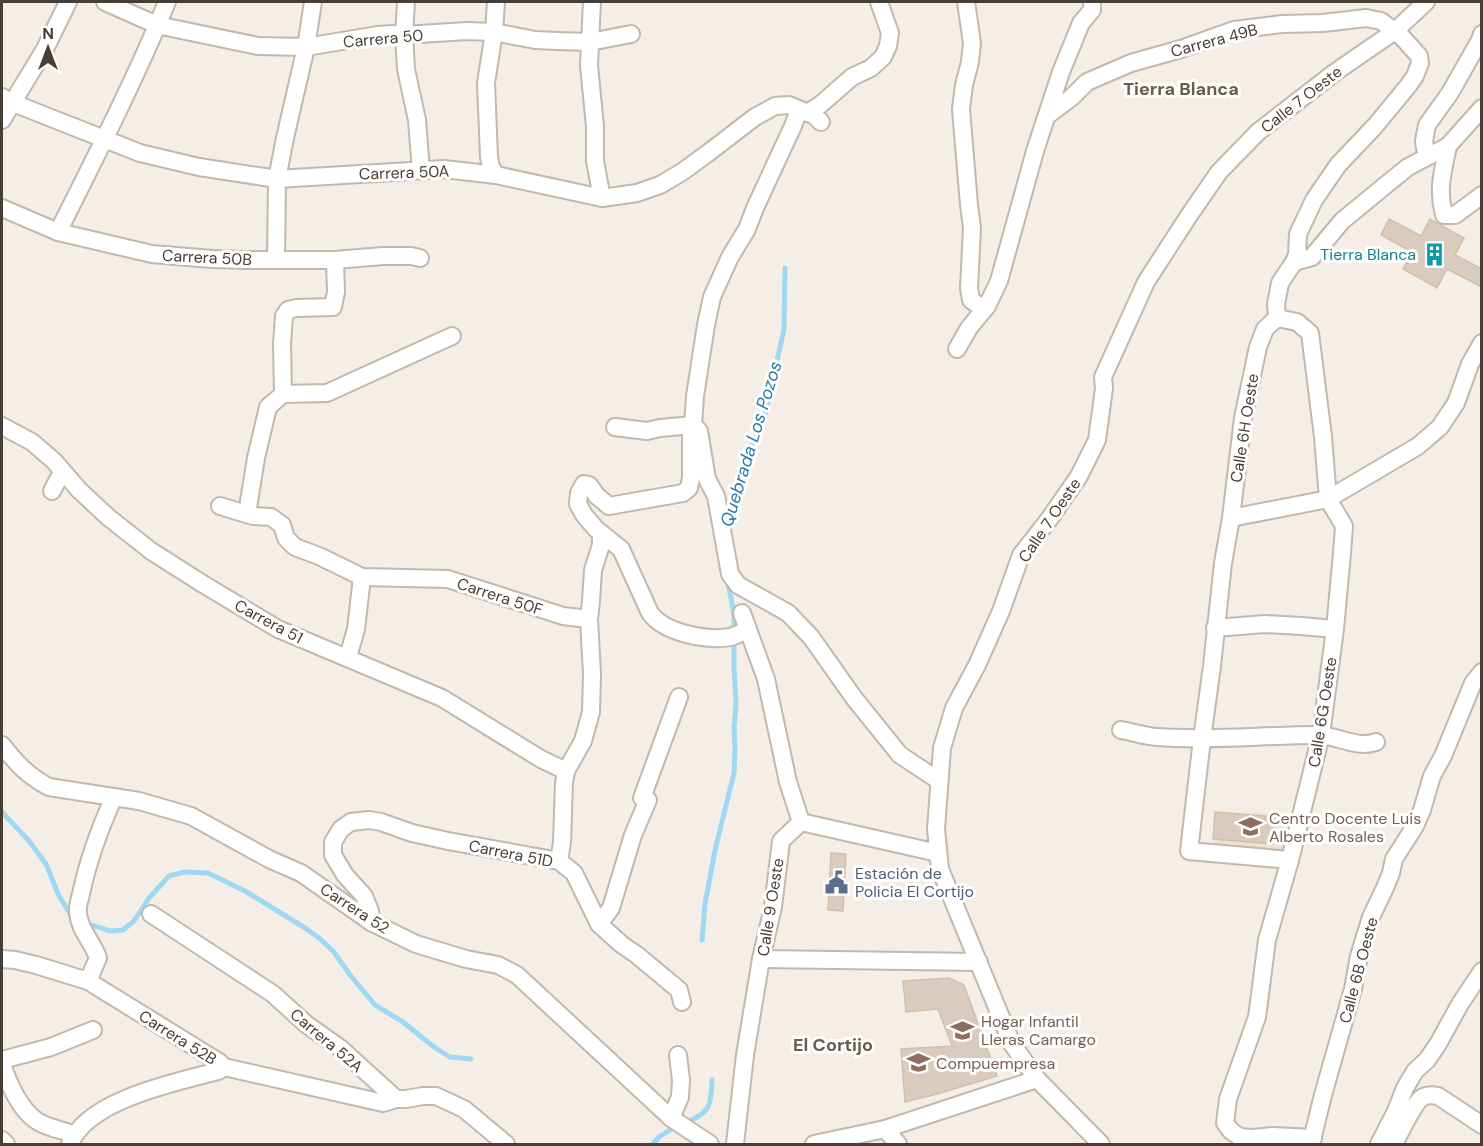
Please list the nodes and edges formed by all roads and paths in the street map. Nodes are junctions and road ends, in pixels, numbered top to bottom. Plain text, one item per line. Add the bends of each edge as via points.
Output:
1 (68, 2) edge
2 (105, 2) edge
3 (167, 2) edge
4 (313, 2) edge
5 (406, 2) edge
6 (496, 2) edge
7 (592, 2) edge
8 (879, 2) edge
9 (966, 2) edge
10 (1426, 2) edge
11 (1095, 4) edge
12 (158, 25) junction
13 (1395, 31) junction
14 (494, 32) junction
15 (631, 34) dead end
16 (1482, 34) edge
17 (404, 35) junction
18 (590, 42) junction
19 (306, 47) junction
20 (1063, 66) junction
21 (1087, 82) junction
22 (7, 100) edge
23 (1482, 108) edge
24 (809, 115) junction
25 (1048, 115) junction
26 (2, 120) edge
27 (105, 138) junction
28 (1448, 146) junction
29 (1431, 155) junction
30 (421, 170) junction
31 (496, 175) junction
32 (277, 179) junction
33 (1482, 195) edge
34 (602, 198) junction
35 (2, 208) edge
36 (58, 232) junction
37 (420, 258) dead end
38 (276, 260) junction
39 (335, 260) junction
40 (1294, 262) junction
41 (987, 306) junction
42 (1277, 318) junction
43 (452, 336) dead end
44 (1482, 343) edge
45 (957, 349) dead end
46 (283, 394) junction
47 (693, 425) junction
48 (2, 426) edge
49 (615, 427) dead end
50 (62, 472) junction
51 (52, 490) dead end
52 (1328, 499) junction
53 (220, 506) dead end
54 (247, 514) junction
55 (1231, 518) junction
56 (601, 534) junction
57 (362, 577) junction
58 (589, 619) junction
59 (1215, 628) junction
60 (1335, 629) junction
61 (348, 657) junction
62 (1482, 672) edge
63 (679, 697) dead end
64 (1121, 730) dead end
65 (1321, 735) junction
66 (1202, 739) junction
67 (1376, 742) dead end
68 (2, 745) edge
69 (566, 771) junction
70 (939, 780) junction
71 (114, 797) junction
72 (801, 822) junction
73 (938, 853) junction
74 (1290, 860) junction
75 (559, 861) junction
76 (151, 914) dead end
77 (371, 922) junction
78 (599, 924) junction
79 (2, 959) edge
80 (761, 959) junction
81 (979, 962) junction
82 (1482, 971) edge
83 (88, 981) junction
84 (682, 1002) dead end
85 (93, 1030) dead end
86 (678, 1055) dead end
87 (2, 1062) edge
88 (224, 1067) junction
89 (1036, 1079) junction
90 (396, 1099) junction
91 (671, 1118) junction
92 (1482, 1125) edge
93 (885, 1130) junction
94 (72, 1139) edge
95 (2, 1140) edge
96 (1312, 1141) edge
97 (6, 1144) edge
98 (506, 1144) edge
99 (710, 1144) edge
100 (735, 1144) edge
101 (814, 1144) edge
102 (898, 1144) edge
103 (1101, 1144) edge
104 (1379, 1144) edge
105 (1394, 1144) edge

1 - 22 street via 45,49
2 - 12 street, Carrera 50
3 - 12 street
4 - 19 street
5 - 17 street
6 - 14 street
7 - 18 street
8 - 24 street via 890,33 883,57 871,68 852,76
9 - 41 street via 972,43 961,109 972,228 969,288 971,300
10 - 13 street, Calle 7 Oeste
11 - 20 street via 1081,23
12 - 19 street, Carrera 50 via 258,46
12 - 27 street
13 - 21 street, Carrera 49B via 1381,21 1366,18 1234,30 1131,63
13 - 40 street, Carrera 49B via 1419,56 1415,76 1338,165 1314,200 1298,234
13 - 70 street, Calle 7 Oeste via 1258,132 1219,172 1146,282 1103,377 1098,440 1080,476 1021,555 1001,611 954,708 942,747
14 - 17 street, Carrera 50
14 - 18 street, Carrera 50 via 535,40
14 - 31 street via 486,112 489,157
15 - 18 street, Carrera 50
16 - 29 street via 1450,93 1427,125 1424,141
17 - 19 street, Carrera 50 via 370,36
17 - 30 street
18 - 34 street via 595,160
19 - 32 street
20 - 21 street
20 - 25 street
21 - 25 street, Carrera 49B
22 - 26 street
22 - 27 street, Carrera 50A
23 - 28 street
24 - 34 street, Carrera 50A via 789,105 775,106 660,185
24 - 47 street via 793,126 712,297
25 - 41 street via 999,281
27 - 32 street, Carrera 50A via 169,160
27 - 36 street
28 - 29 street
28 - 33 street via 1440,191 1444,215 1455,215
29 - 40 street via 1408,168 1342,221 1312,257
30 - 31 street, Carrera 50A
30 - 32 street, Carrera 50A
31 - 34 street, Carrera 50A
32 - 38 street
35 - 36 street, Carrera 50B
36 - 38 street, Carrera 50B via 152,254
37 - 39 street, Carrera 50B
38 - 39 street, Carrera 50B
39 - 46 street via 333,307 296,308 284,316
40 - 42 street via 1280,283
41 - 45 street
42 - 52 street, Calle 6G Oeste via 1297,322 1310,333
42 - 55 street, Calle 6H Oeste via 1265,329 1258,347 1243,418
43 - 46 street via 327,393
44 - 52 street via 1440,427 1418,446
46 - 54 street via 268,407
47 - 49 street via 648,430
47 - 56 street via 691,478 683,493 609,506 584,484 578,504
47 - 70 street via 699,431 707,479 716,496 730,574 738,585 788,613 811,637 900,755
48 - 50 street, Carrera 51 via 32,442
50 - 51 street
50 - 61 street, Carrera 51 via 108,517 168,562 278,628
52 - 55 street
52 - 60 street, Calle 6G Oeste via 1344,526
53 - 54 street, Carrera 50F
54 - 57 street, Carrera 50F via 271,517 282,525 295,548
55 - 59 street, Calle 6H Oeste
56 - 58 street
56 - 72 street via 621,549 655,620 692,636 713,638 732,637 745,621 766,679 788,782
57 - 58 street, Carrera 50F via 448,579 563,616
57 - 61 street
58 - 69 street via 591,712 583,741
59 - 60 street via 1265,624
59 - 66 street, Calle 6H Oeste
60 - 65 street, Calle 6G Oeste
61 - 69 street, Carrera 51 via 442,698
62 - 96 street, Calle 6B Oeste via 1473,683 1432,776 1422,810 1394,859 1371,917
63 - 78 street via 611,908
64 - 66 street via 1154,737
65 - 66 street
65 - 67 street via 1360,744
65 - 74 street, Calle 6G Oeste
66 - 74 street, Calle 6H Oeste via 1189,851
68 - 71 street, Carrera 52 via 20,767 49,787
69 - 75 street
70 - 73 street, Calle 7 Oeste
71 - 77 street, Carrera 52 via 190,816 301,873
71 - 83 street via 98,834 77,910 81,928 98,958
72 - 73 street
72 - 80 street, Calle 9 Oeste via 781,841 773,907
73 - 81 street, Calle 7 Oeste via 940,869
74 - 96 street, Calle 6G Oeste via 1268,940 1257,1017 1228,1099 1226,1123 1240,1137
75 - 77 street, Carrera 51D via 439,839 381,822 351,822 333,842 333,855 364,896
75 - 78 street, Carrera 51D via 574,873
76 - 90 street, Carrera 52A via 273,994
77 - 91 street, Carrera 52 via 419,946 498,966 517,975
78 - 84 street, Carrera 51D via 679,990
79 - 83 street, Carrera 52B
80 - 81 street
80 - 100 street, Calle 9 Oeste
81 - 89 street, Calle 7 Oeste via 1012,1044
82 - 104 street via 1438,1044 1415,1071
83 - 88 street, Carrera 52B
85 - 87 street
86 - 91 street via 680,1097
87 - 94 street via 10,1085 34,1119
88 - 90 street, Carrera 52B via 383,1104
88 - 94 street via 112,1104
89 - 93 street
89 - 103 street, Calle 7 Oeste
90 - 98 street via 436,1096 464,1109
91 - 99 street, Carrera 52
92 - 105 street via 1431,1095 1422,1097 1414,1107
93 - 101 street
93 - 102 street
95 - 97 street

